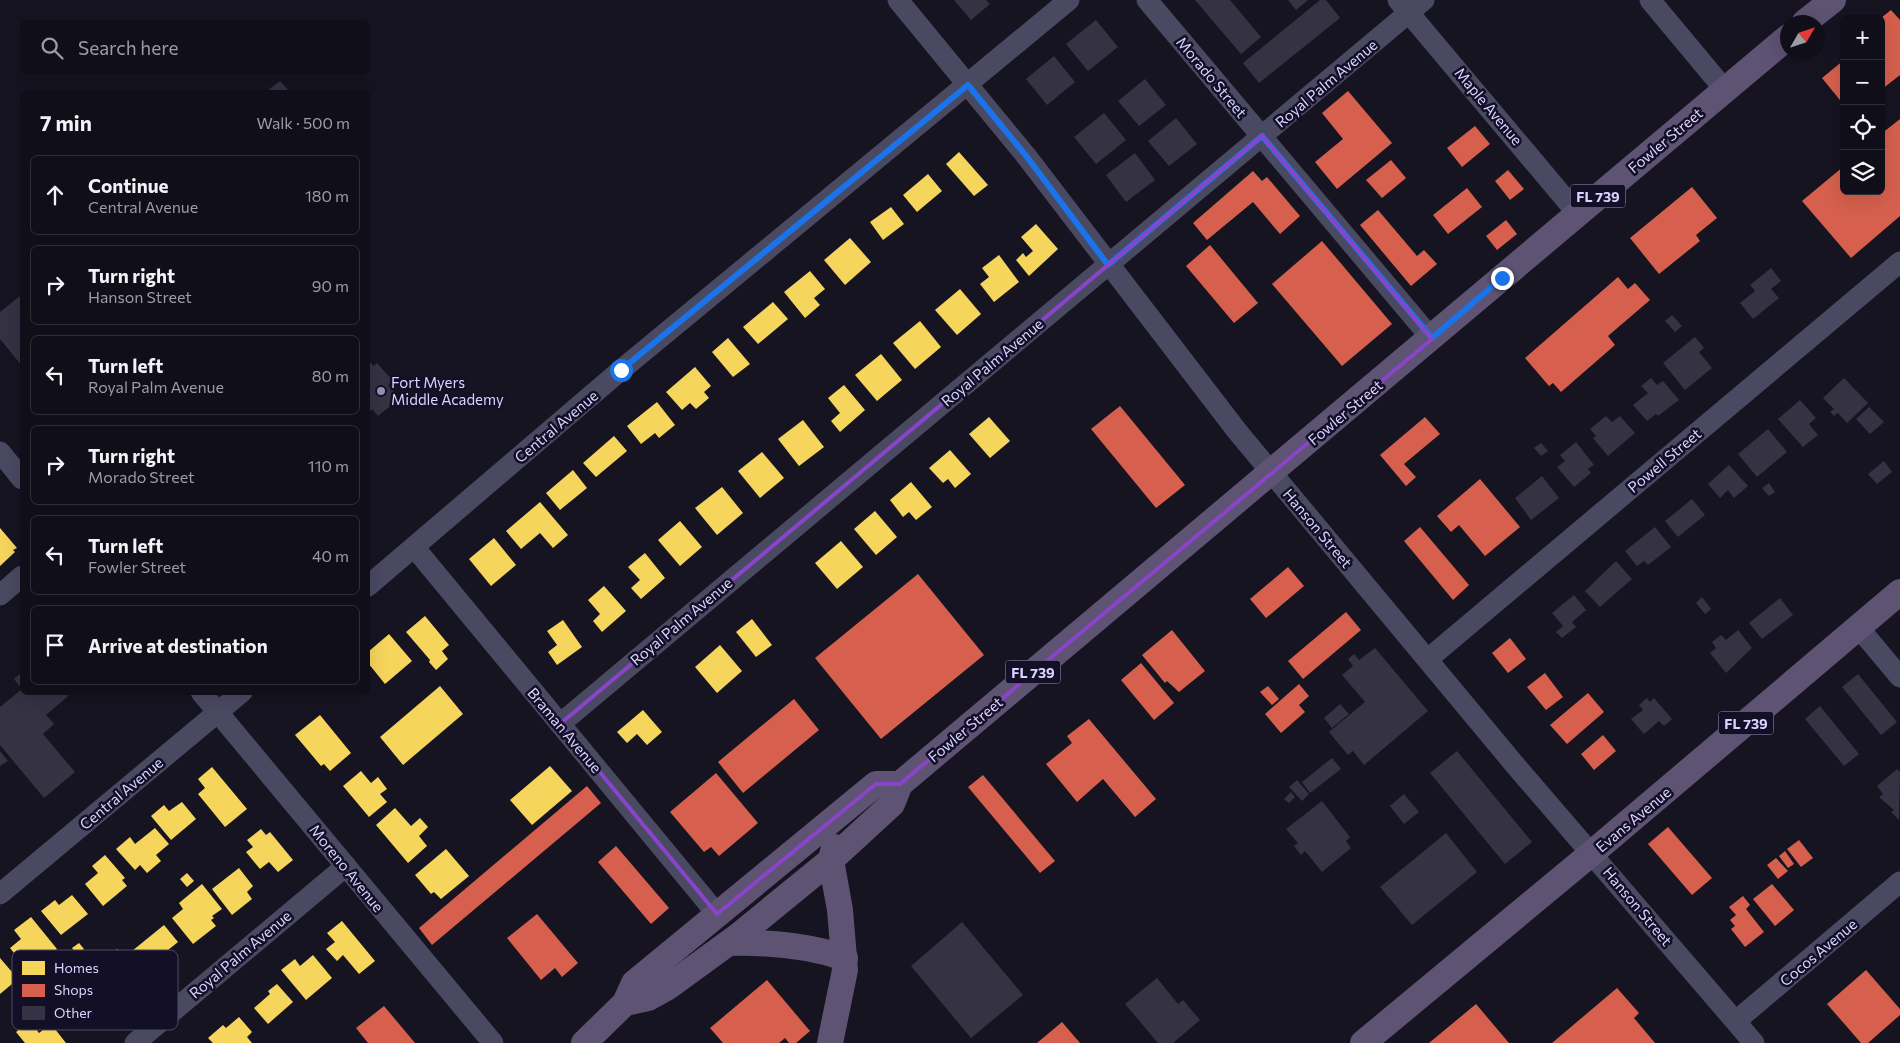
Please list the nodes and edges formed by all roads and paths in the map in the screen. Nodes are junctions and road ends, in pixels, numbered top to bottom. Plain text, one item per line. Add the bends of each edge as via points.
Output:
1 (898, 0) edge
2 (1069, 0) edge
3 (1147, 0) edge
4 (1650, 0) edge
5 (1833, 0) edge
6 (1411, 4) edge
7 (1814, 15) edge
8 (1780, 45) edge
9 (968, 85) junction
10 (1725, 90) junction
11 (1262, 136) junction
12 (1577, 213) junction
13 (1900, 262) edge
14 (1108, 265) junction
15 (1432, 338) junction
16 (0, 452) edge
17 (1271, 473) junction
18 (20, 477) edge
19 (414, 547) junction
20 (20, 578) edge
21 (370, 584) edge
22 (1900, 592) edge
23 (0, 595) edge
24 (1858, 627) junction
25 (1428, 659) junction
26 (1900, 678) edge
27 (204, 695) edge
28 (238, 695) edge
29 (218, 712) junction
30 (560, 724) junction
31 (900, 784) junction
32 (844, 810) junction
33 (1592, 853) junction
34 (831, 860) junction
35 (346, 866) junction
36 (1900, 882) edge
37 (0, 894) edge
38 (717, 914) junction
39 (729, 942) junction
40 (845, 958) junction
41 (637, 1001) junction
42 (178, 1006) edge
43 (1736, 1022) junction
44 (150, 1030) edge
45 (134, 1043) edge
46 (493, 1043) edge
47 (584, 1043) edge
48 (830, 1043) edge
49 (1363, 1043) edge
50 (1754, 1043) edge

1 - 9 street, Hanson Street
2 - 9 street, Central Avenue
3 - 11 street, Morado Street
4 - 10 street
5 - 7 main road
6 - 11 street, Royal Palm Avenue
6 - 12 street, Maple Avenue
8 - 10 main road, Fowler Street / FL 739
9 - 14 street, Hanson Street
9 - 19 street, Central Avenue via 621,370
10 - 12 main road, Fowler Street / FL 739
11 - 14 street, Royal Palm Avenue
11 - 15 street, Morado Street
12 - 15 main road, Fowler Street / FL 739
13 - 25 street, Powell Street
14 - 17 street, Hanson Street
14 - 30 street, Royal Palm Avenue
15 - 17 main road, Fowler Street / FL 739
16 - 18 street
17 - 25 street, Hanson Street
17 - 31 main road, Fowler Street / FL 739
19 - 21 street, Central Avenue
19 - 30 street, Braman Avenue
20 - 23 street
22 - 24 main road, Evans Avenue / FL 739
24 - 26 street
24 - 33 main road, Evans Avenue / FL 739
25 - 33 street, Hanson Street
27 - 29 street, Moreno Avenue
28 - 29 street, Central Avenue
29 - 35 street, Moreno Avenue
29 - 37 street, Central Avenue
30 - 38 street, Braman Avenue
31 - 32 main road, Fowler Street via 876,784
31 - 34 main road, Fowler Street via 892,804
32 - 34 main road
32 - 38 main road, Fowler Street
33 - 43 street, Hanson Street
33 - 49 main road, Evans Avenue / FL 739
34 - 39 main road, Fowler Street
34 - 40 main road
35 - 42 street, Royal Palm Avenue
35 - 46 street, Moreno Avenue
36 - 43 street, Cocos Avenue
38 - 41 main road, Fowler Street via 634,983
39 - 40 main road via 817,948
39 - 41 main road, Fowler Street via 668,987
40 - 48 main road
41 - 47 main road, Fowler Street
43 - 50 street, Hanson Street
44 - 45 street, Royal Palm Avenue

